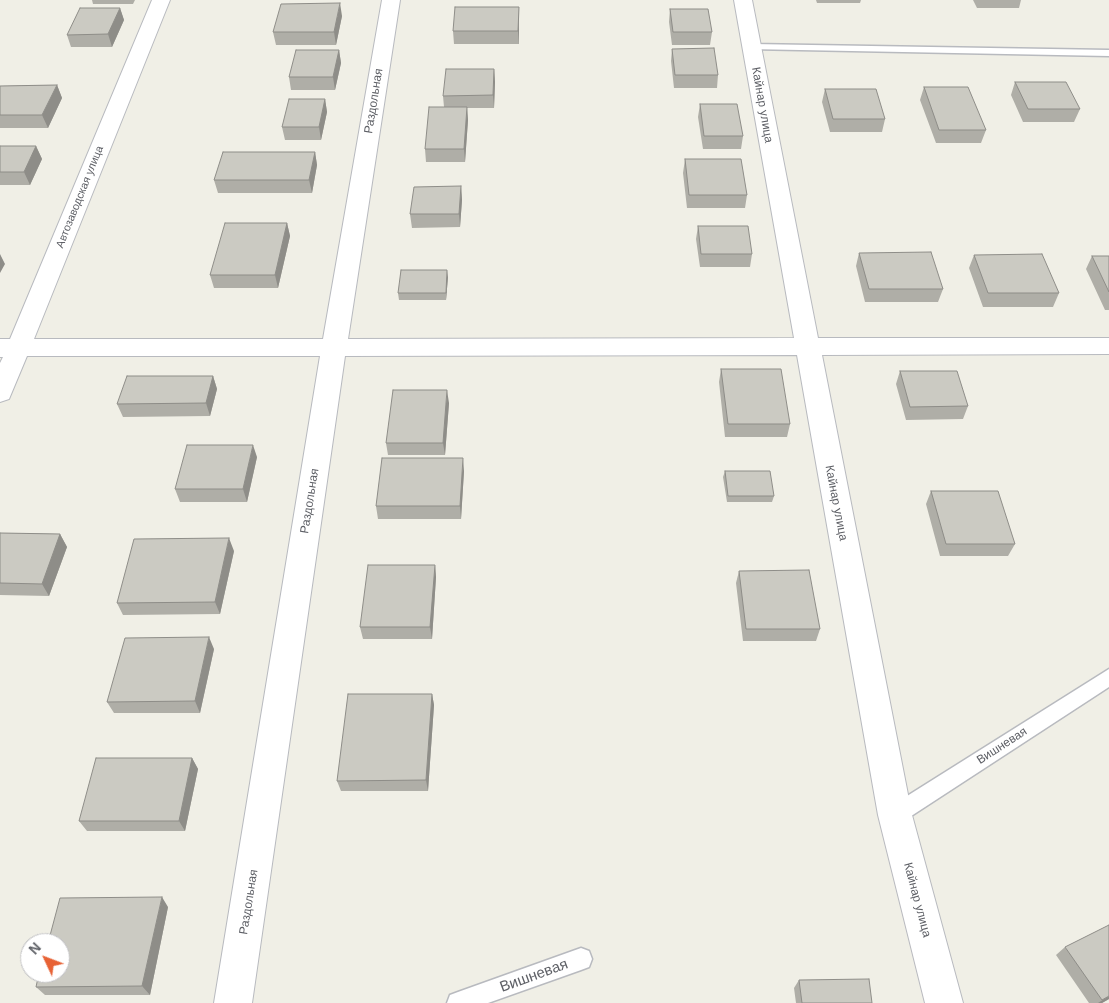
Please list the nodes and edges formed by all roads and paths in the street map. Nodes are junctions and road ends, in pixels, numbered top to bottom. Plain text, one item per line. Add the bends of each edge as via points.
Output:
1 (160, 0) edge
2 (391, 0) edge
3 (743, 0) edge
4 (752, 47) junction
5 (1109, 53) edge
6 (807, 346) junction
7 (1109, 346) edge
8 (334, 347) junction
9 (9, 348) edge
10 (0, 393) edge
11 (1109, 676) edge
12 (895, 815) junction
13 (581, 959) dead end
14 (233, 1003) edge
15 (458, 1003) edge
16 (944, 1003) edge

1 - 9 street, Автозаводская улица
2 - 8 street, Раздольная
3 - 4 street, Кайнар улица
4 - 5 lane
4 - 6 street, Кайнар улица
6 - 7 street
6 - 8 street
6 - 12 street, Кайнар улица
8 - 9 street
8 - 14 street, Раздольная
9 - 10 street, Автозаводская улица
11 - 12 lane, Вишневая
12 - 16 street, Кайнар улица
13 - 15 lane, Вишневая

